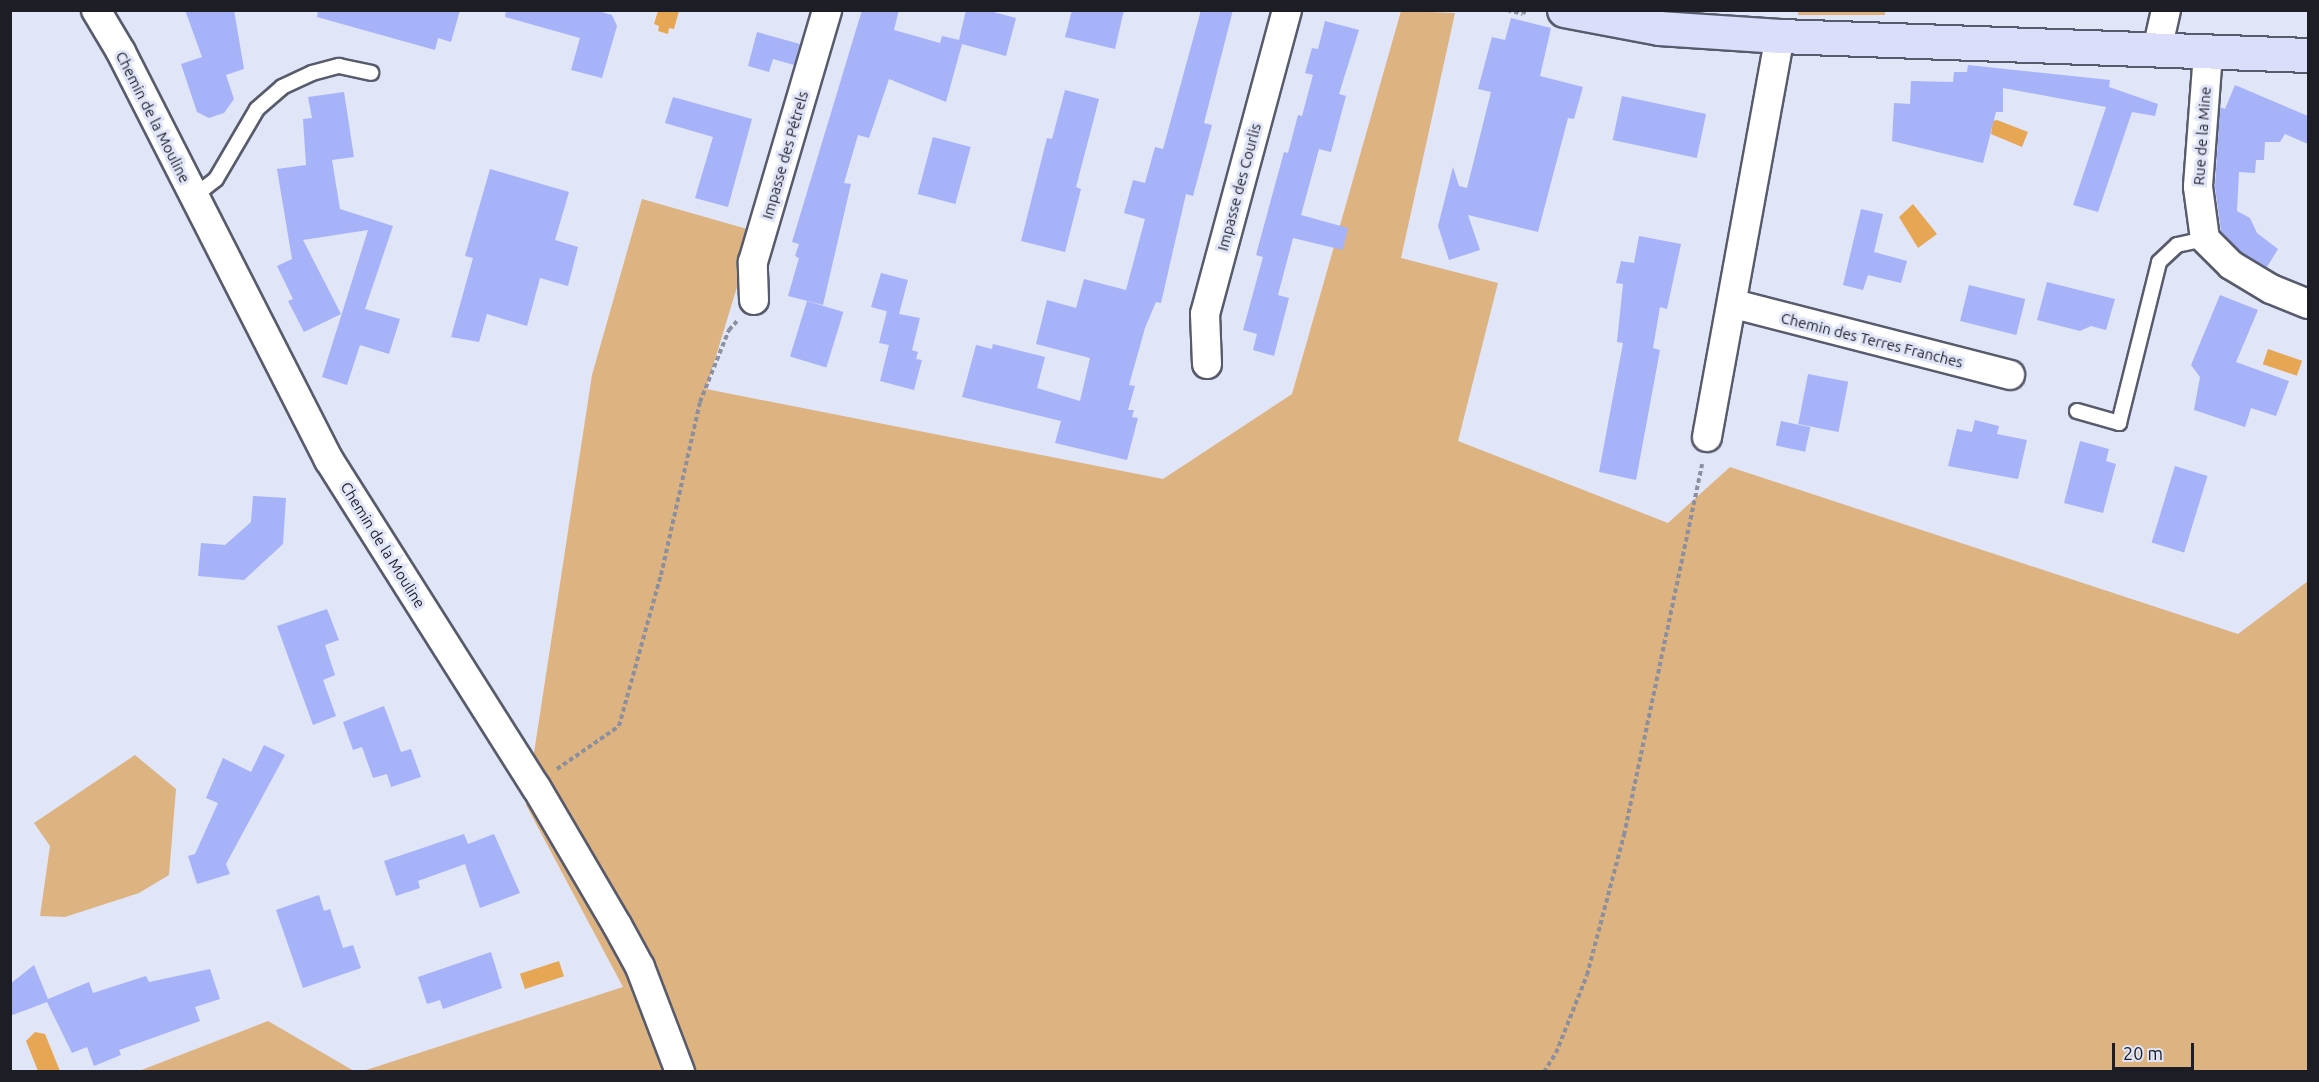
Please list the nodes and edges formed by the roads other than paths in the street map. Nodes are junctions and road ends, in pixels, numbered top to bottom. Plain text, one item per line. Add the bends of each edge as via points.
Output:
1 (96, 10) edge
2 (827, 10) edge
3 (1287, 10) edge
4 (1564, 10) edge
5 (2166, 10) edge
6 (1780, 36) junction
7 (2157, 50) junction
8 (2208, 53) junction
9 (2308, 55) edge
10 (371, 73) dead end
11 (193, 196) junction
12 (2205, 239) junction
13 (754, 300) road end
14 (1734, 304) junction
15 (2308, 304) edge
16 (1207, 364) dead end
17 (2010, 375) dead end
18 (2077, 411) dead end
19 (1707, 437) road end
20 (680, 1071) edge

1 - 11 street, Chemin de la Mouline via 122,52
2 - 13 street, Impasse des Pétrels via 753,262
3 - 16 street, Impasse des Courlis via 1205,314
4 - 6 main road via 1659,28
5 - 7 street
6 - 7 main road
6 - 14 street
7 - 8 main road
8 - 9 main road
8 - 12 street, Rue de la Mine via 2198,187
10 - 11 lane via 339,66 282,87 257,109 216,179
11 - 20 street, Chemin de la Mouline via 329,460 536,787 640,967
12 - 15 street via 2231,265
12 - 18 lane via 2176,245 2159,262 2119,423
14 - 17 street, Chemin des Terres Franches
14 - 19 street

